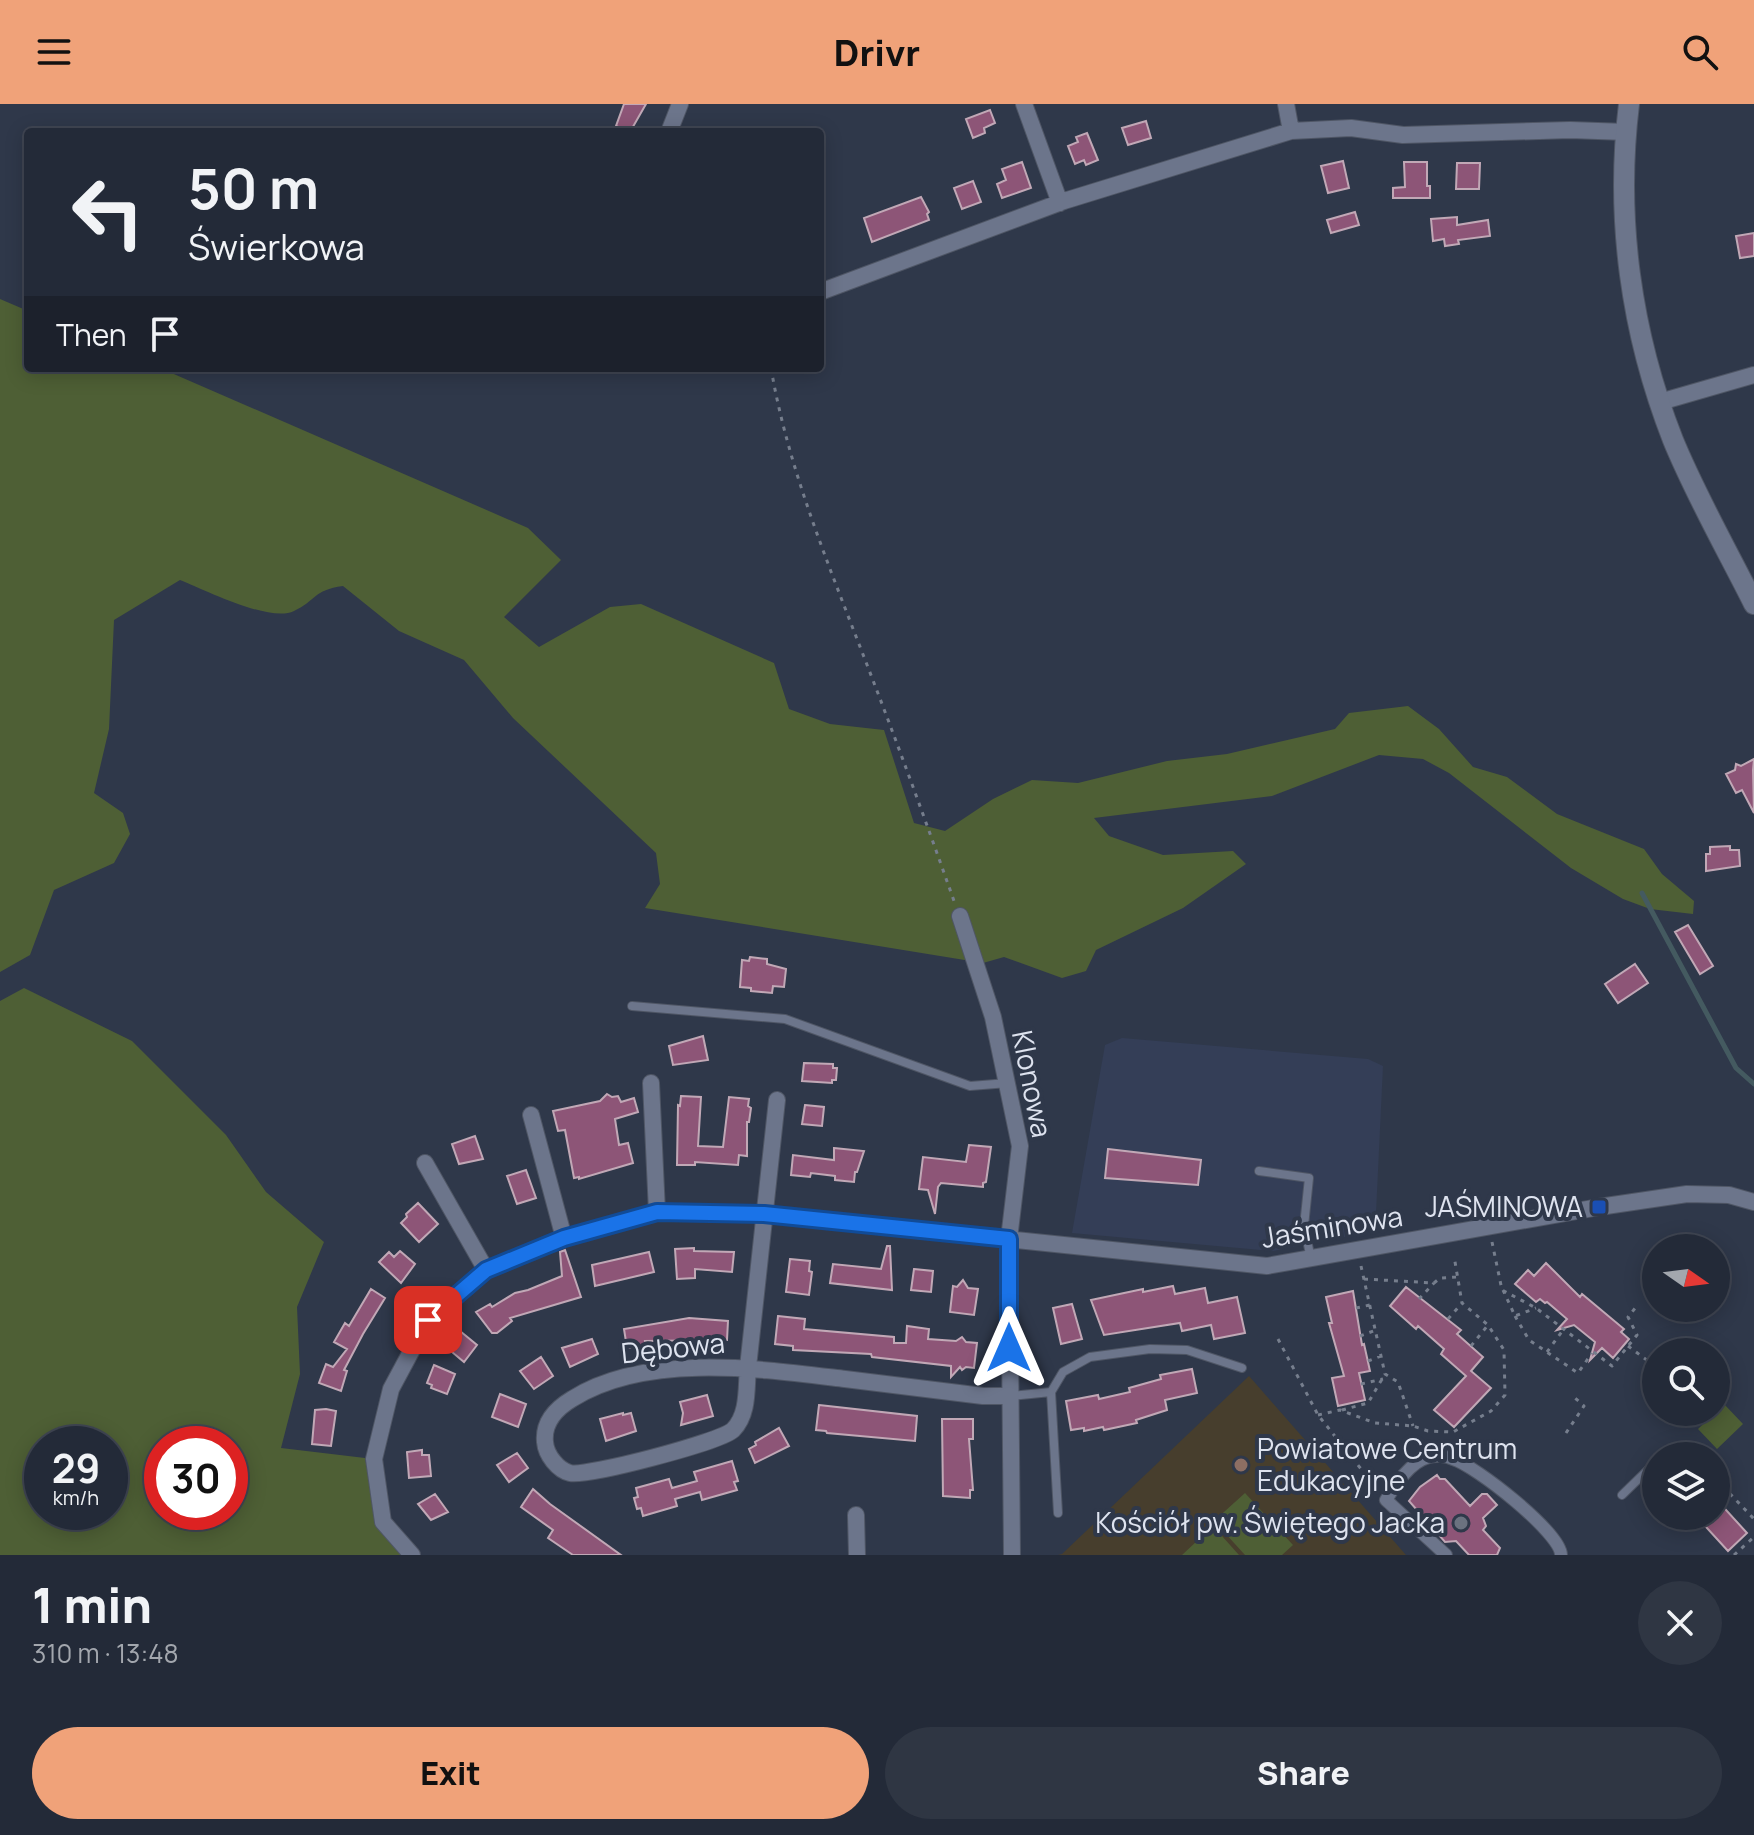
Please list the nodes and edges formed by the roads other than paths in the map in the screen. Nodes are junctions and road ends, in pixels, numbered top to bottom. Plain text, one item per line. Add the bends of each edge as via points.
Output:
1 (680, 104) edge
2 (1024, 104) edge
3 (1286, 104) edge
4 (1629, 104) edge
5 (671, 128) edge
6 (1291, 131) junction
7 (1626, 132) junction
8 (1060, 203) junction
9 (824, 291) edge
10 (1754, 375) edge
11 (1660, 402) junction
12 (1754, 604) edge
13 (960, 916) road end
14 (632, 1006) dead end
15 (651, 1083) dead end
16 (1008, 1083) junction
17 (777, 1100) dead end
18 (531, 1115) dead end
19 (425, 1163) dead end
20 (1259, 1171) dead end
21 (1754, 1202) edge
22 (657, 1212) junction
23 (764, 1214) junction
24 (564, 1238) junction
25 (1009, 1239) junction
26 (1311, 1260) junction
27 (486, 1270) junction
28 (748, 1367) junction
29 (1242, 1368) dead end
30 (1051, 1392) junction
31 (1010, 1396) junction
32 (1642, 1476) edge
33 (1622, 1495) dead end
34 (1058, 1513) dead end
35 (856, 1515) dead end
36 (412, 1555) edge
37 (857, 1555) edge
38 (1012, 1555) edge
39 (1446, 1555) edge
40 (1561, 1555) edge

1 - 5 street
2 - 8 street
3 - 6 street
4 - 7 main road
6 - 7 street
6 - 8 street
7 - 11 main road via 1629,272
8 - 9 street
10 - 11 street
11 - 12 main road via 1687,471
13 - 16 street, Klonowa
14 - 16 lane via 785,1019 970,1086
15 - 22 street
16 - 25 street, Klonowa via 1020,1146
17 - 23 street
18 - 24 street
19 - 27 street
20 - 26 lane via 1309,1178 1304,1226
21 - 26 street, Jaśminowa via 1687,1194
22 - 23 street, Jaśminowa
22 - 24 street, Jaśminowa
23 - 25 street, Jaśminowa
23 - 28 street
24 - 27 street, Jaśminowa
25 - 26 street, Jaśminowa via 1250,1266
25 - 31 street, Klonowa
27 - 36 street, Jaśminowa via 428,1320 391,1389 374,1459 383,1522
28 - 28 street, Dębowa via 642,1374 596,1386 556,1409 547,1426 549,1455 559,1468 587,1474 730,1433 744,1412
28 - 31 street, Dębowa
29 - 30 lane via 1187,1350 1150,1349 1090,1357 1063,1372
30 - 31 lane
30 - 34 lane
31 - 38 street, Klonowa
32 - 33 lane
35 - 37 street
39 - 40 street via 1386,1500 1427,1457 1455,1459 1495,1483 1550,1534

